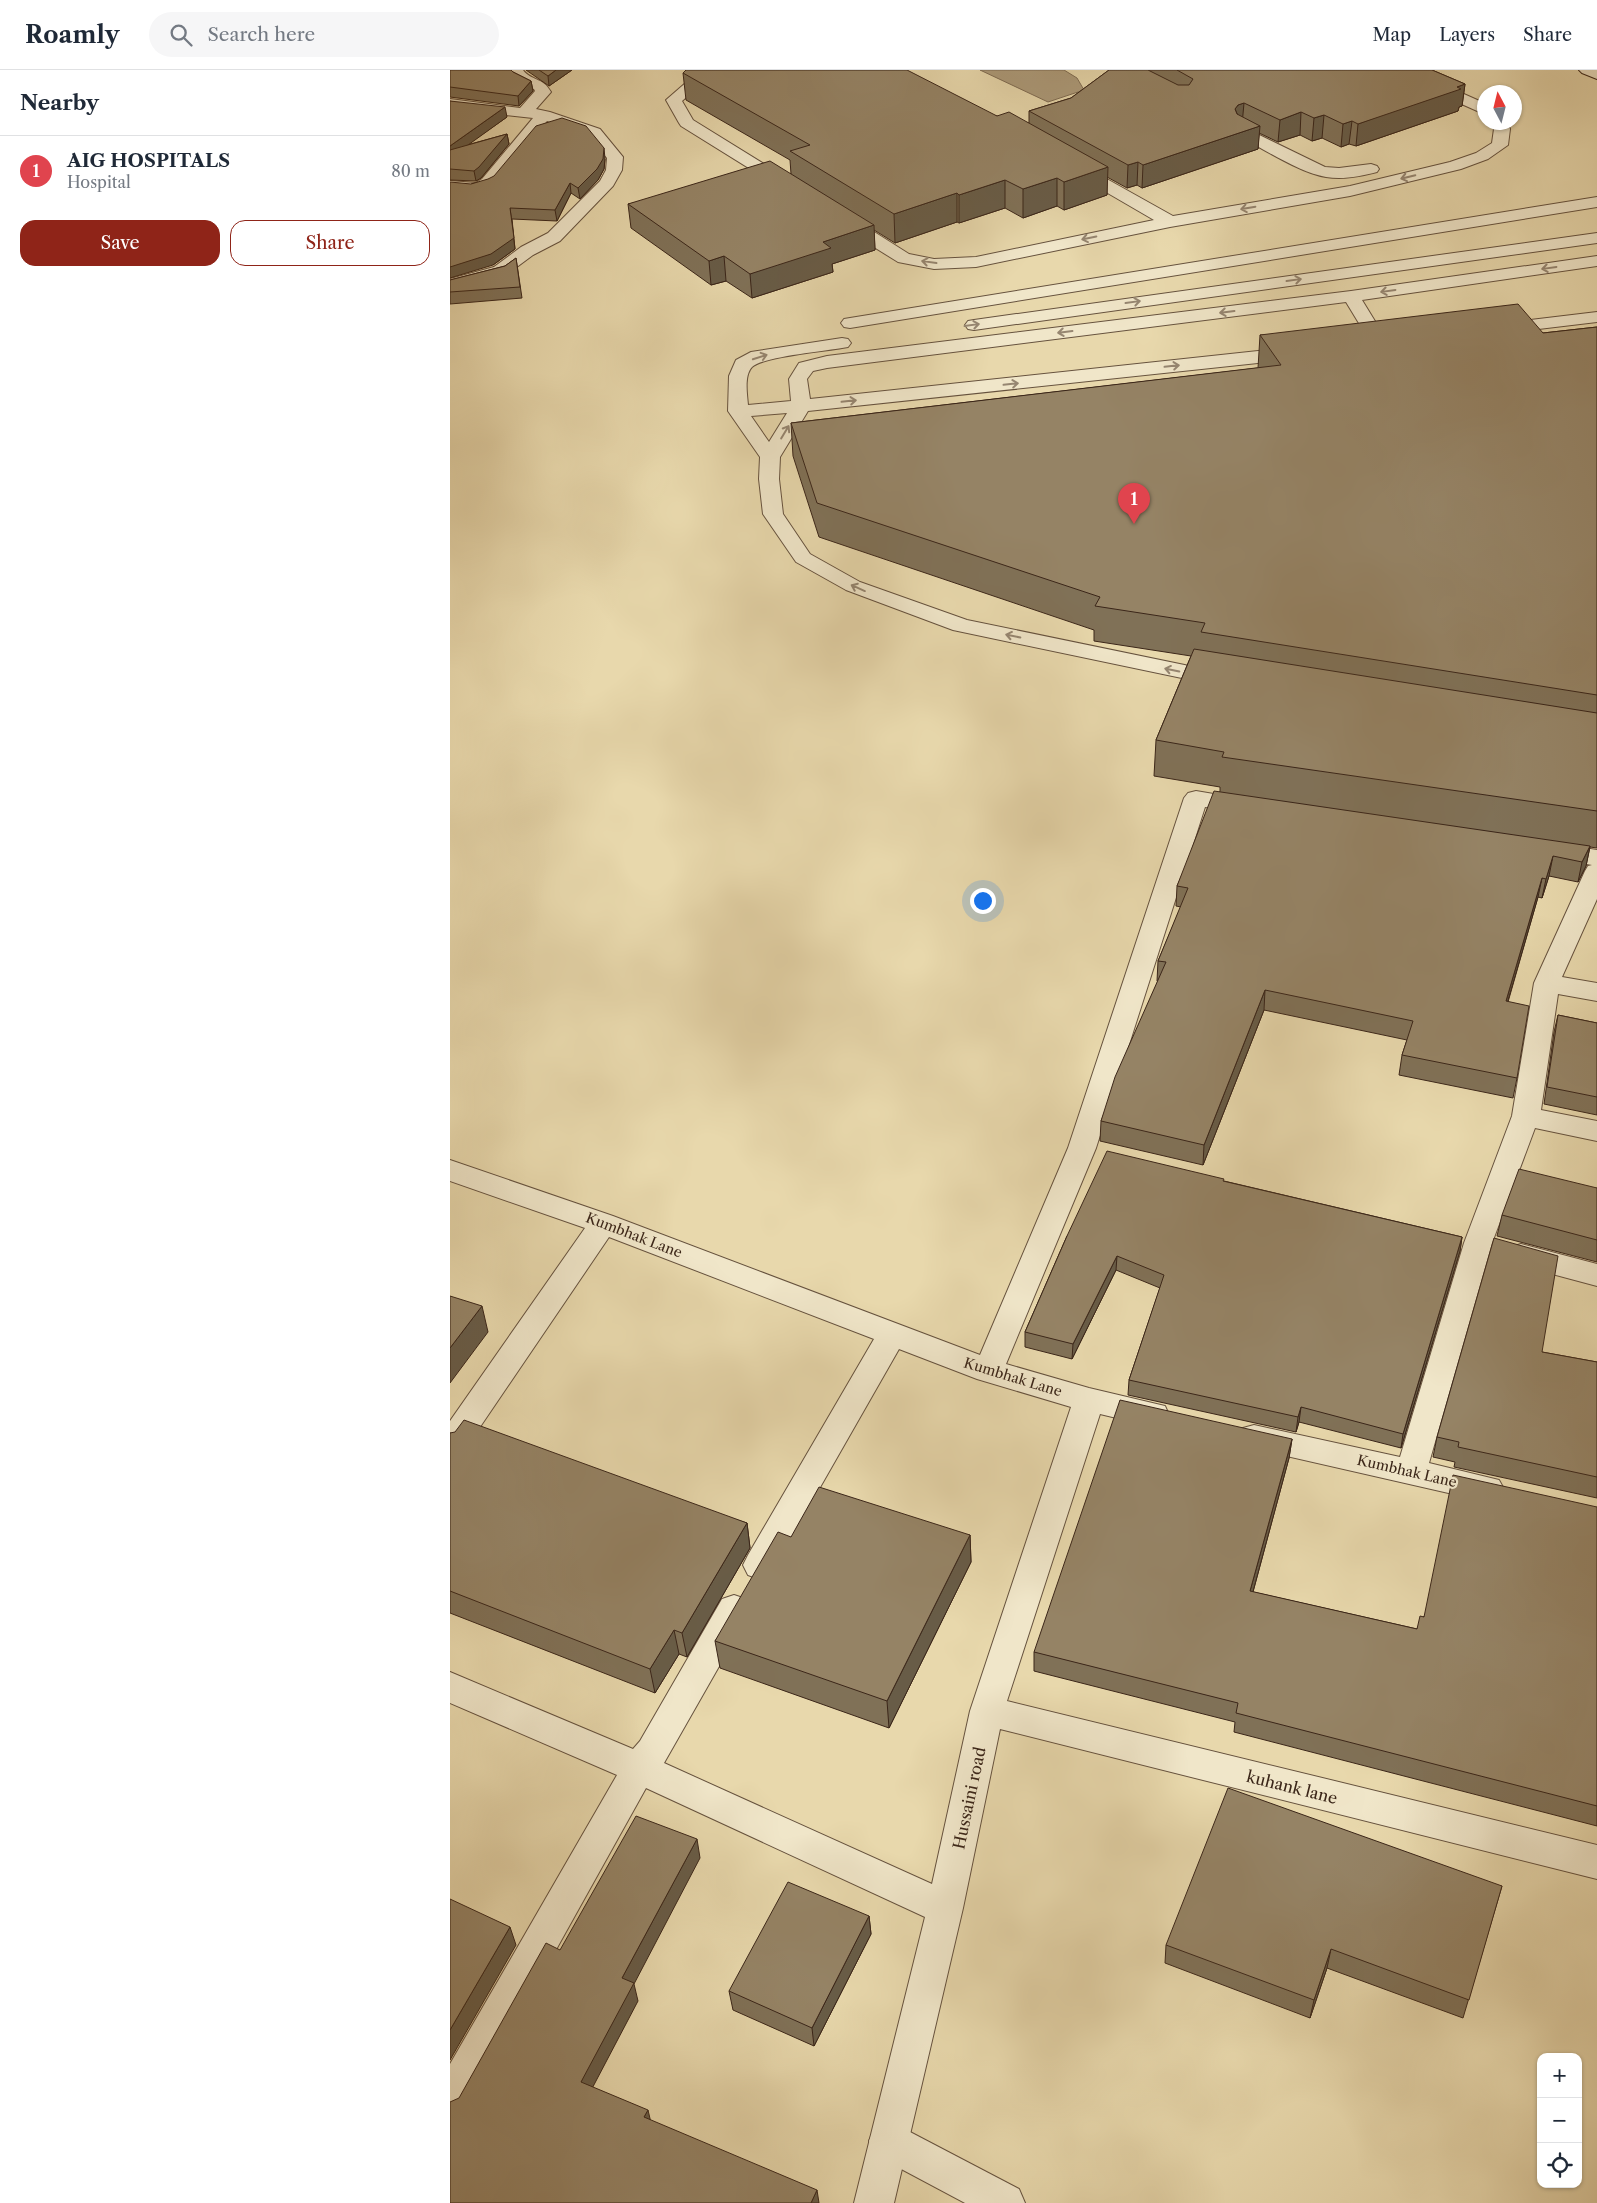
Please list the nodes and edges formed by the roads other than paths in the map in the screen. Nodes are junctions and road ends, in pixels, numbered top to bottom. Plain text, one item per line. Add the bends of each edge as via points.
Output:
1 (514, 70) edge
2 (728, 70) edge
3 (1397, 70) edge
4 (1587, 70) edge
5 (1597, 74) edge
6 (450, 104) edge
7 (1477, 106) edge
8 (524, 113) junction
9 (544, 115) junction
10 (1502, 130) edge
11 (1243, 132) edge
12 (1500, 145) junction
13 (1061, 160) edge
14 (450, 186) edge
15 (804, 196) edge
16 (1597, 202) edge
17 (829, 211) edge
18 (1170, 222) junction
19 (1597, 238) edge
20 (1597, 261) edge
21 (450, 284) edge
22 (1351, 296) junction
23 (1108, 306) junction
24 (1597, 317) edge
25 (850, 323) dead end
26 (1118, 325) junction
27 (960, 326) dead end
28 (1479, 331) edge
29 (862, 340) dead end
30 (1400, 341) edge
31 (1380, 344) junction
32 (1360, 346) edge
33 (1311, 351) edge
34 (801, 406) junction
35 (738, 411) junction
36 (770, 457) junction
37 (1237, 682) edge
38 (1264, 808) edge
39 (1528, 847) edge
40 (1597, 858) edge
41 (1597, 871) edge
42 (1547, 983) junction
43 (1597, 992) edge
44 (1526, 1116) junction
45 (1597, 1130) edge
46 (1082, 1148) junction
47 (1111, 1155) edge
48 (450, 1170) edge
49 (603, 1223) junction
50 (1449, 1236) edge
51 (1478, 1243) junction
52 (1597, 1275) edge
53 (892, 1334) junction
54 (988, 1371) junction
55 (1089, 1400) junction
56 (1184, 1421) edge
57 (1231, 1432) edge
58 (450, 1446) edge
59 (1411, 1472) junction
60 (1513, 1495) edge
61 (450, 1687) edge
62 (987, 1711) junction
63 (645, 1760) junction
64 (1597, 1862) edge
65 (946, 1908) junction
66 (450, 2101) edge
67 (889, 2141) junction
68 (874, 2203) edge
69 (1006, 2203) edge

1 - 8 street via 521,78 540,86 543,92
2 - 15 street via 694,83 674,100 687,123
3 - 7 street
4 - 5 street
6 - 8 street
8 - 9 street
9 - 14 street via 488,182 480,188
9 - 21 street via 594,132 615,157 611,176 554,236 526,251 500,271
10 - 12 street
11 - 12 street via 1330,174
12 -> 18 street via 1455,166 1350,191
13 - 18 street
16 - 25 street
18 -> 17 street via 976,262 934,264 904,258
23 -> 19 street
20 -> 22 street
22 -> 26 street
22 - 31 street
23 - 26 street
27 -> 23 street
24 - 28 street
26 -> 34 street via 827,362 806,368 798,379
35 -> 29 street via 738,376 743,364 758,356
30 - 31 street
31 - 32 street
34 -> 33 street
34 - 35 street
36 -> 34 street
35 - 36 street
37 -> 36 street via 961,625 853,586 803,558 773,514
38 - 46 street via 1196,798
39 - 40 street
41 - 42 street
42 - 43 street
42 - 44 street
44 - 45 street
44 - 51 street
46 - 47 street
46 - 54 street
48 - 49 street, Kumbhak Lane
49 - 53 street, Kumbhak Lane
49 - 58 street
50 - 51 street
51 - 52 street
51 - 59 street
53 - 54 street, Kumbhak Lane
53 - 63 street
54 - 55 street, Kumbhak Lane
55 - 56 street, Kumbhak Lane
55 - 62 street, Hussaini road
57 - 59 street, Kumbhak Lane
59 - 60 street, Kumbhak Lane
61 - 63 street
62 - 64 street, kuhank lane
62 - 65 street, Hussaini road
63 - 65 street
63 - 66 street
65 - 67 street, Hussaini road
67 - 68 street, Hussaini road
67 - 69 street

